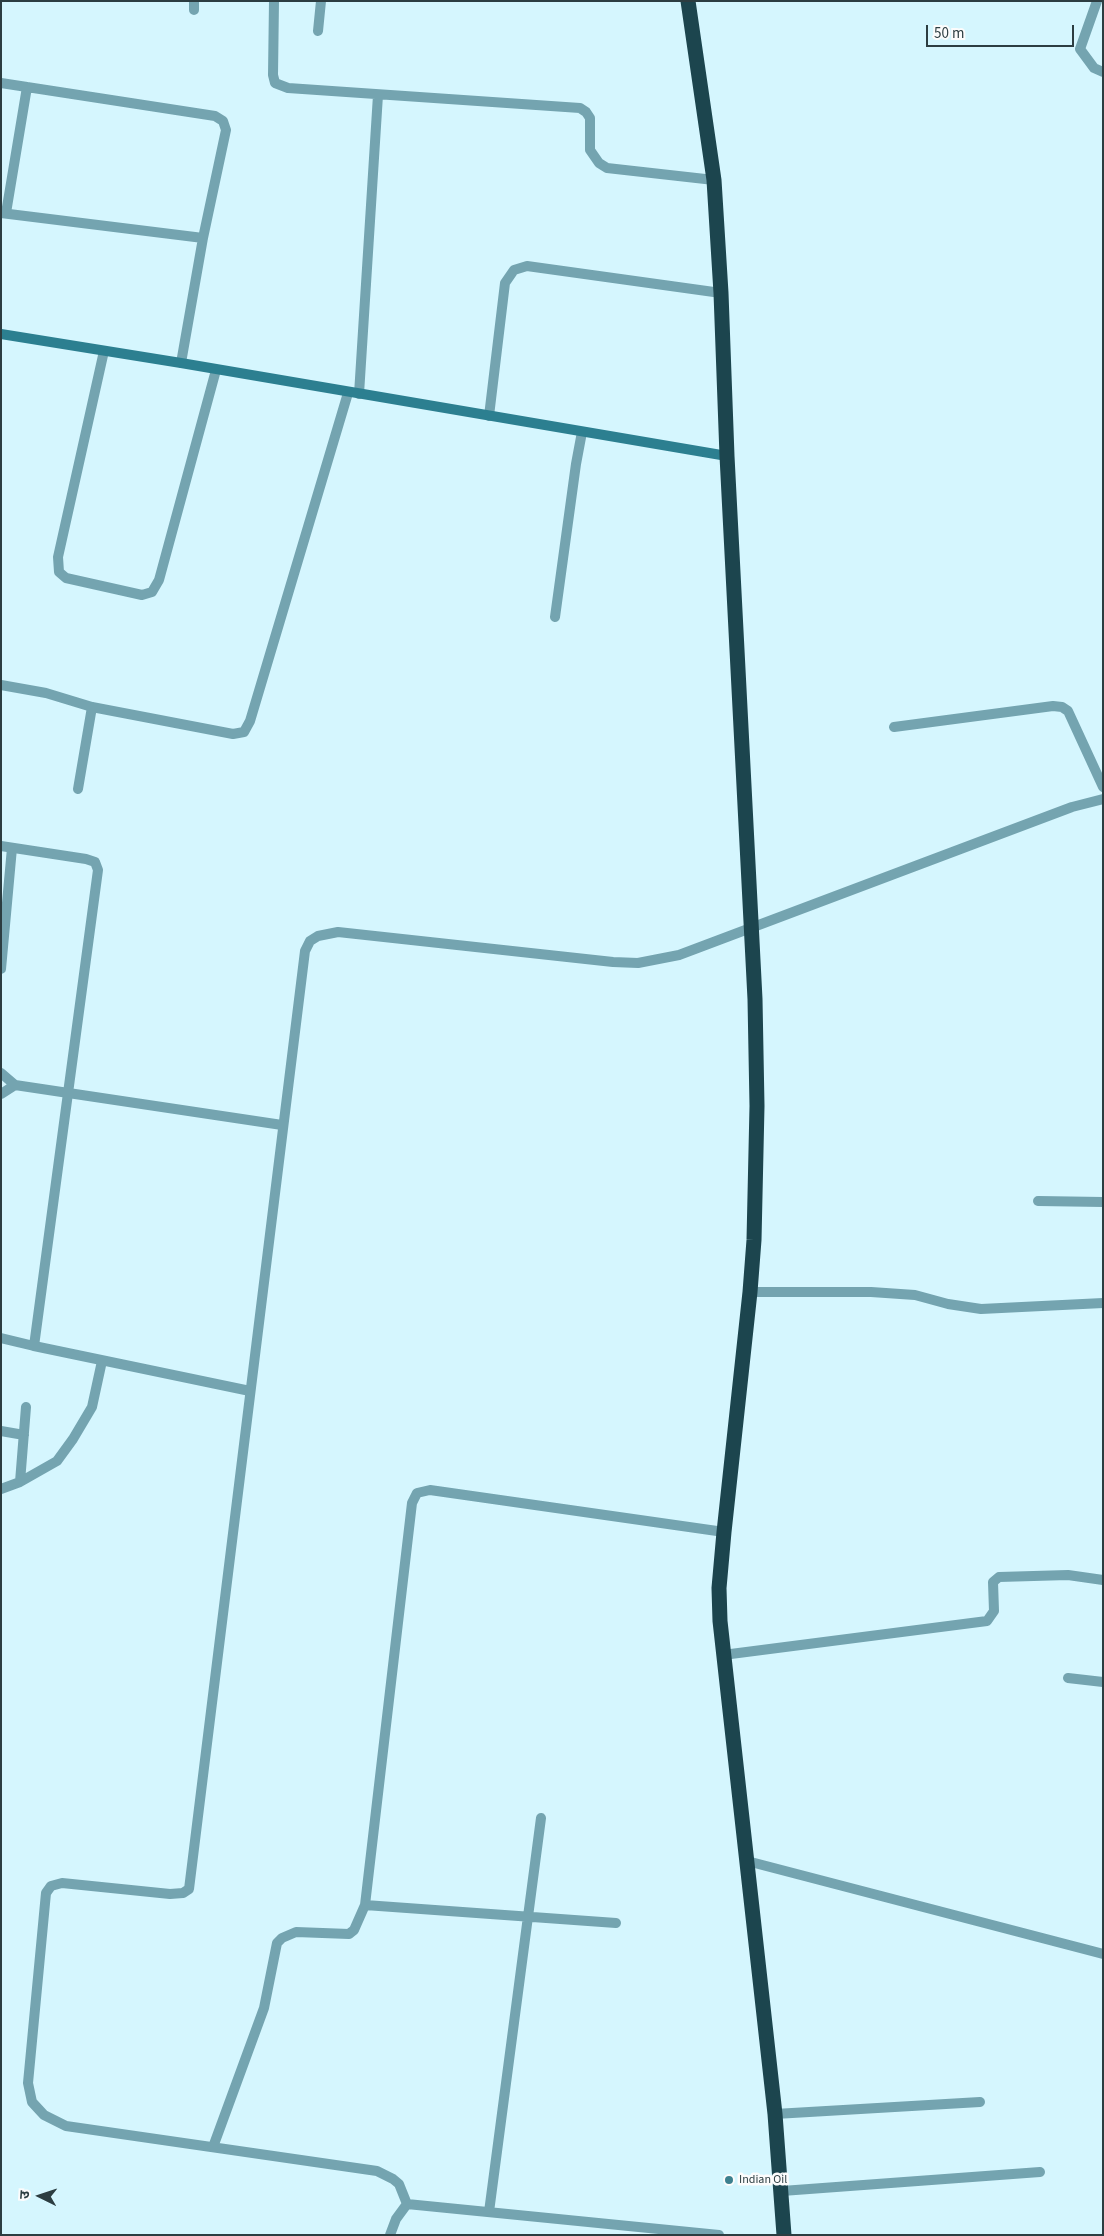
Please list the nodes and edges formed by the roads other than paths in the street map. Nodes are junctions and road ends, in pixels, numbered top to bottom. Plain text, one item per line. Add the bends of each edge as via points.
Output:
1 (274, 1) edge
2 (320, 1) edge
3 (688, 1) edge
4 (1098, 1) edge
5 (318, 31) dead end
6 (1103, 72) edge
7 (1, 83) edge
8 (27, 87) junction
9 (378, 95) junction
10 (714, 180) junction
11 (4, 213) edge
12 (203, 238) junction
13 (721, 293) junction
14 (1, 334) edge
15 (104, 352) junction
16 (182, 363) junction
17 (216, 370) junction
18 (353, 393) junction
19 (489, 416) junction
20 (582, 432) junction
21 (726, 456) junction
22 (555, 616) dead end
23 (1, 685) edge
24 (92, 707) junction
25 (894, 727) dead end
26 (1103, 787) edge
27 (78, 788) dead end
28 (1103, 798) edge
29 (1, 846) edge
30 (12, 848) junction
31 (751, 927) junction
32 (1, 969) edge
33 (1, 1073) edge
34 (15, 1085) junction
35 (68, 1091) junction
36 (1, 1094) edge
37 (282, 1125) junction
38 (1038, 1201) dead end
39 (1103, 1202) edge
40 (750, 1292) junction
41 (1103, 1303) edge
42 (1, 1338) edge
43 (34, 1346) junction
44 (102, 1361) junction
45 (250, 1391) junction
46 (26, 1406) dead end
47 (1, 1431) edge
48 (24, 1435) junction
49 (20, 1482) junction
50 (1, 1489) edge
51 (724, 1532) junction
52 (1103, 1580) edge
53 (723, 1655) junction
54 (1068, 1678) dead end
55 (1103, 1682) edge
56 (541, 1818) dead end
57 (747, 1861) junction
58 (365, 1905) junction
59 (528, 1916) junction
60 (616, 1922) dead end
61 (1103, 1954) edge
62 (980, 2102) dead end
63 (776, 2114) junction
64 (213, 2147) junction
65 (1040, 2172) dead end
66 (782, 2191) junction
67 (407, 2204) junction
68 (489, 2212) junction
69 (390, 2235) edge
70 (719, 2235) edge
71 (784, 2235) edge

1 - 9 street via 275,83 288,88
2 - 5 street
3 - 10 highway
4 - 6 street via 1080,49 1094,68
7 - 8 street
8 - 11 street
8 - 12 street via 220,118 226,130
9 - 10 street via 580,108 590,118 590,150 598,163 607,168
9 - 18 street
10 - 13 highway
11 - 12 street
12 - 16 street
13 - 19 street via 526,266 514,270 505,283
13 - 21 highway
14 - 15 street
15 - 16 street
15 - 17 street via 58,557 59,572 66,578 142,595 152,592 159,580
16 - 17 street
17 - 18 street
18 - 19 street
18 - 24 street via 244,732 233,734
19 - 20 street
20 - 21 street
20 - 22 street
21 - 31 highway
23 - 24 street via 46,693
24 - 27 street
25 - 26 street via 1062,707 1068,711
28 - 31 street
29 - 30 street
30 - 32 street
30 - 35 street via 86,859 95,862 98,870
31 - 37 street via 679,955 638,963 338,932 318,936 310,941 305,951
31 - 40 highway via 757,1106
33 - 34 street
34 - 35 street
34 - 36 street
35 - 37 street
35 - 43 street
37 - 45 street
38 - 39 street
40 - 41 street via 914,1295 981,1309
40 - 51 highway
42 - 43 street
43 - 44 street
44 - 45 street
44 - 49 street via 92,1407 74,1439 57,1461
45 - 64 street via 189,1888 183,1893 170,1894 62,1883 51,1886 46,1893 28,2083 32,2102 44,2114 66,2126
46 - 48 street
47 - 48 street
48 - 49 street
49 - 50 street
51 - 53 highway via 719,1588
51 - 58 street via 430,1490 417,1493 412,1504
52 - 53 street via 1068,1575 999,1577 993,1582 994,1611 987,1621
53 - 57 highway
54 - 55 street
56 - 59 street
57 - 61 street
57 - 63 highway
58 - 59 street
58 - 64 street via 349,1934 296,1932 277,1943 264,2008
59 - 60 street
59 - 68 street
62 - 63 street
63 - 66 highway
64 - 67 street via 377,2171 399,2184
65 - 66 street
66 - 71 highway
67 - 68 street
67 - 69 street
68 - 70 street

